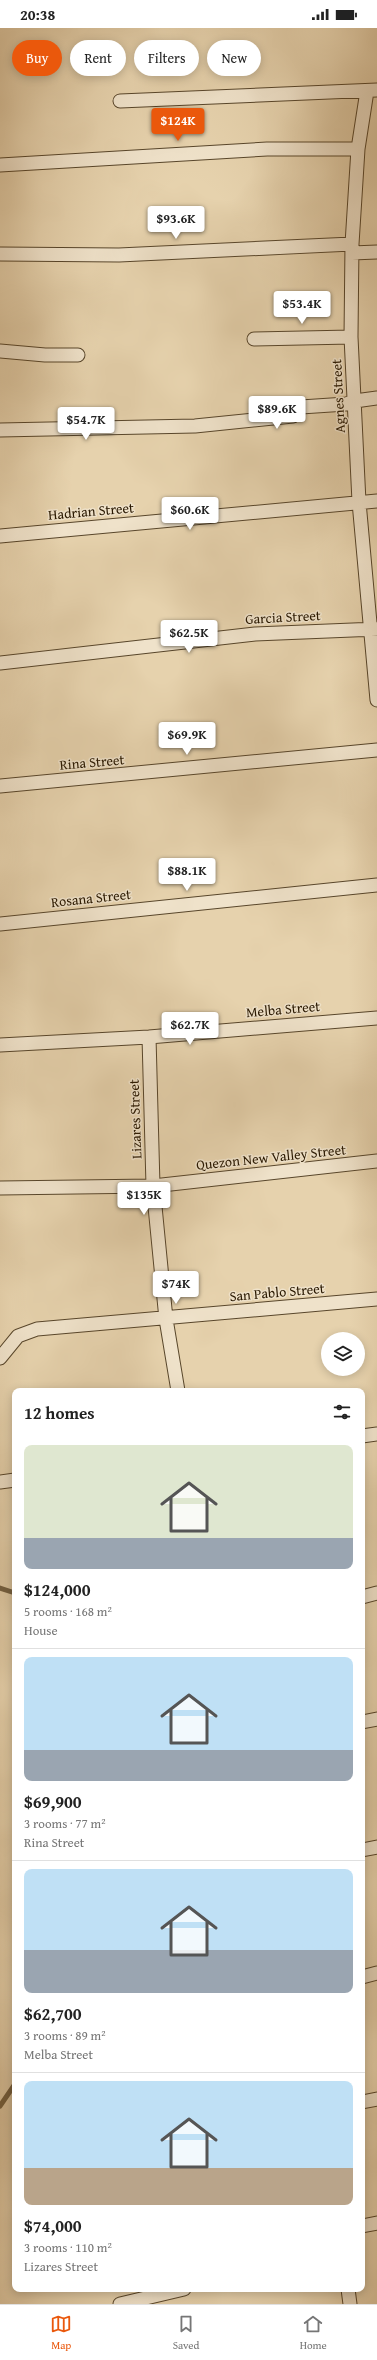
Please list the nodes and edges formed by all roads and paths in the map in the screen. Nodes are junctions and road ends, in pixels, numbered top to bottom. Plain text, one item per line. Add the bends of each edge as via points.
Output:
1 (372, 90) edge
2 (120, 101) dead end
3 (358, 150) junction
4 (0, 165) edge
5 (352, 249) junction
6 (377, 252) edge
7 (0, 254) edge
8 (351, 337) junction
9 (254, 339) dead end
10 (0, 351) edge
11 (78, 355) dead end
12 (377, 398) edge
13 (355, 401) junction
14 (0, 430) edge
15 (377, 501) edge
16 (359, 502) junction
17 (0, 536) edge
18 (374, 629) edge
19 (0, 663) edge
20 (377, 700) edge
21 (377, 750) edge
22 (0, 786) edge
23 (377, 885) edge
24 (0, 924) edge
25 (377, 1018) edge
26 (149, 1037) junction
27 (0, 1045) edge
28 (377, 1161) edge
29 (153, 1186) junction
30 (0, 1188) edge
31 (377, 1299) edge
32 (166, 1319) junction
33 (0, 1358) edge
34 (178, 1388) edge
35 (377, 1434) edge
36 (365, 1436) edge
37 (12, 1480) edge
38 (0, 1482) edge
39 (377, 1593) edge
40 (365, 1596) edge
41 (377, 1719) edge
42 (365, 1721) edge
43 (377, 1847) edge
44 (365, 1849) edge
45 (377, 1973) edge
46 (365, 1976) edge
47 (377, 2099) edge
48 (365, 2101) edge
49 (377, 2223) edge
50 (365, 2225) edge
51 (171, 2292) edge
52 (348, 2292) edge
53 (120, 2304) edge
54 (350, 2304) edge

1 - 2 street
1 - 3 street, Agnes Street
3 - 4 street via 267,149
3 - 5 street, Agnes Street
5 - 6 street
5 - 7 street via 118,255
5 - 8 street, Agnes Street
8 - 9 street
8 - 13 street, Agnes Street
10 - 11 street
12 - 13 street
13 - 14 street via 301,407 293,416 195,426
13 - 16 street, Agnes Street
15 - 16 street, Hadrian Street
16 - 17 street, Hadrian Street
16 - 18 street, Agnes Street
18 - 19 street, Garcia Street via 255,634
18 - 20 street, Agnes Street
21 - 22 street, Rina Street
23 - 24 street, Rosana Street
25 - 26 street, Melba Street
26 - 27 street, Melba Street
26 - 29 street, Lizares Street
28 - 29 street, Quezon New Valley Street
29 - 30 street, Quezon New Valley Street
29 - 32 street, Lizares Street
31 - 32 street, San Pablo Street
32 - 33 street, San Pablo Street via 37,1329 18,1336
32 - 34 street, Lizares Street
35 - 36 street
37 - 38 street
39 - 40 street
41 - 42 street
43 - 44 street
45 - 46 street
47 - 48 street
49 - 50 street
51 - 53 street
52 - 54 street

